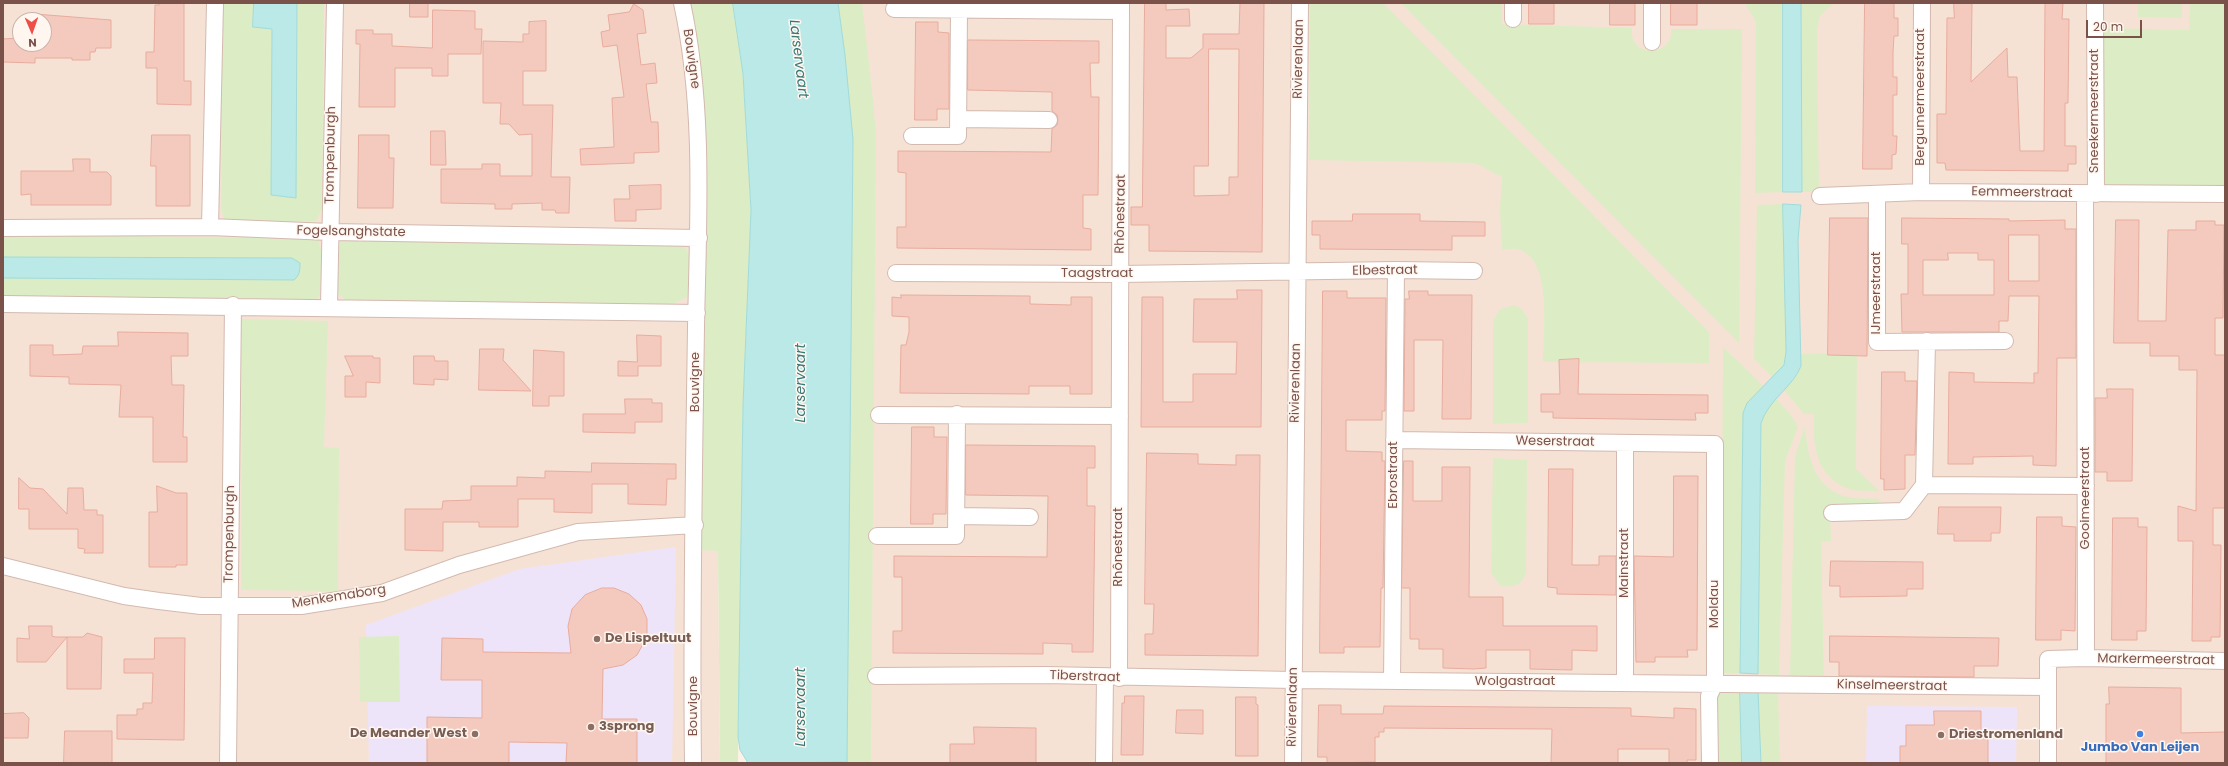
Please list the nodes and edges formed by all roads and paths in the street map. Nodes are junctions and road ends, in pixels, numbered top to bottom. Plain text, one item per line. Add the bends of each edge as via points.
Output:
1 (215, 3) edge
2 (335, 3) edge
3 (682, 3) edge
4 (1300, 3) edge
5 (1513, 3) edge
6 (1652, 3) edge
7 (1922, 3) edge
8 (2095, 3) edge
9 (1121, 7) edge
10 (894, 9) dead end
11 (959, 10) junction
12 (1513, 19) dead end
13 (1652, 42) dead end
14 (958, 119) junction
15 (1049, 120) dead end
16 (912, 136) dead end
17 (1921, 192) junction
18 (1877, 194) junction
19 (2090, 194) junction
20 (2225, 194) edge
21 (1820, 196) dead end
22 (210, 227) junction
23 (3, 228) edge
24 (330, 232) junction
25 (699, 238) junction
26 (1396, 270) junction
27 (1474, 272) dead end
28 (896, 273) dead end
29 (1297, 273) junction
30 (1120, 274) junction
31 (3, 304) edge
32 (233, 305) junction
33 (329, 307) junction
34 (696, 313) junction
35 (1927, 341) junction
36 (2005, 342) dead end
37 (957, 414) junction
38 (879, 415) dead end
39 (1120, 416) junction
40 (1394, 440) junction
41 (1625, 443) junction
42 (1715, 444) joint
43 (1924, 486) junction
44 (2086, 486) junction
45 (1832, 513) dead end
46 (956, 516) junction
47 (1030, 517) dead end
48 (695, 525) junction
49 (877, 536) dead end
50 (3, 566) edge
51 (230, 606) junction
52 (2086, 658) junction
53 (2225, 661) edge
54 (876, 676) dead end
55 (1112, 677) junction
56 (1294, 680) junction
57 (1392, 681) junction
58 (1625, 682) junction
59 (1714, 683) junction
60 (1736, 683) joint
61 (2048, 687) junction
62 (228, 763) edge
63 (693, 763) edge
64 (1104, 763) edge
65 (1293, 763) edge
66 (1710, 763) edge
67 (2048, 763) edge

1 - 22 street
2 - 24 street, Trompenburgh
3 - 25 street, Bouvigne via 690,40 696,95
4 - 29 street, Rivierenlaan
5 - 12 street
6 - 13 street
7 - 17 street, Bergumermeerstraat
8 - 19 street, Sneekermeerstraat
9 - 11 street, Rhônestraat
9 - 30 street, Rhônestraat
10 - 11 street, Rhônestraat
11 - 14 street
14 - 15 street
14 - 16 street via 958,136
17 - 18 street, Eemmeerstraat
17 - 19 street, Eemmeerstraat
18 - 21 street, Eemmeerstraat
18 - 35 street, IJmeerstraat via 1877,342
19 - 20 street, Eemmeerstraat
19 - 44 street, Gooimeerstraat
22 - 23 street, Fogelsanghstate
22 - 24 street, Fogelsanghstate
24 - 25 street, Fogelsanghstate
24 - 33 street, Trompenburgh
25 - 34 street, Bouvigne
26 - 27 street, Elbestraat
26 - 29 street, Elbestraat
26 - 40 street, Ebrostraat
28 - 30 street, Taagstraat
29 - 30 street, Taagstraat
29 - 56 street, Rivierenlaan
30 - 39 street, Rhônestraat
31 - 32 street
32 - 33 street
32 - 51 street, Trompenburgh
33 - 34 street
34 - 48 street, Bouvigne
35 - 36 street, IJmeerstraat
35 - 43 street
37 - 38 street
37 - 39 street
37 - 46 street
39 - 55 street, Rhônestraat
40 - 41 street, Weserstraat
40 - 57 street, Ebrostraat
41 - 42 street, Weserstraat
41 - 58 street, Mainstraat
42 - 59 street, Moldau
43 - 44 street
43 - 45 street via 1904,512
44 - 52 street, Gooimeerstraat
46 - 47 street
46 - 49 street via 956,536
48 - 51 street, Menkemaborg via 578,532 458,565 382,592 301,606
48 - 63 street, Bouvigne
50 - 51 street, Menkemaborg via 124,596 201,606
51 - 62 street, Trompenburgh
52 - 53 street, Markermeerstraat
52 - 61 street via 2048,659
54 - 55 street, Tiberstraat
55 - 56 street, Tiberstraat
55 - 64 street, Rhônestraat
56 - 57 street, Wolgastraat
56 - 65 street, Rivierenlaan
57 - 58 street, Wolgastraat
58 - 59 street, Wolgastraat
59 - 60 street, Wolgastraat
59 - 66 street, Moldau via 1709,696
60 - 61 street, Kinselmeerstraat
61 - 67 street

